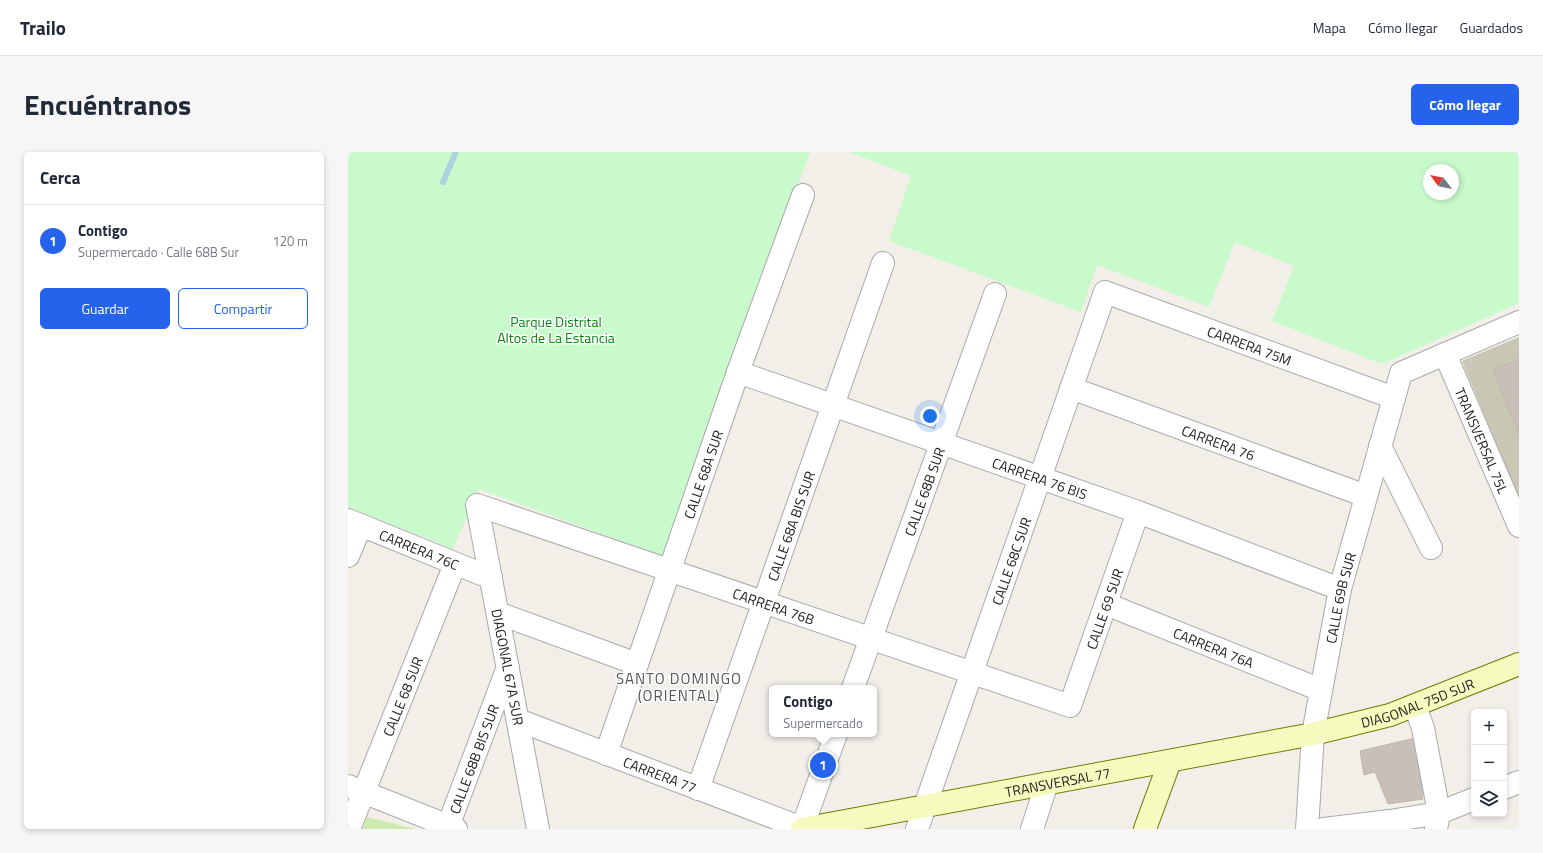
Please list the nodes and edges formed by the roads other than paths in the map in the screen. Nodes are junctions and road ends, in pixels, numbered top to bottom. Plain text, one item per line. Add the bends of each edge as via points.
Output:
1 (803, 195) dead end
2 (883, 263) dead end
3 (1105, 292) joint
4 (995, 294) dead end
5 (1519, 322) edge
6 (1445, 354) junction
7 (738, 372) junction
8 (1071, 388) junction
9 (1394, 398) junction
10 (833, 405) junction
11 (941, 443) junction
12 (1380, 446) junction
13 (1040, 478) junction
14 (1366, 496) junction
15 (477, 505) joint
16 (1138, 512) junction
17 (354, 523) edge
18 (1519, 526) edge
19 (1431, 548) dead end
20 (348, 556) edge
21 (455, 564) junction
22 (670, 570) junction
23 (491, 578) junction
24 (1340, 589) junction
25 (764, 602) junction
26 (1106, 604) junction
27 (498, 614) junction
28 (871, 638) junction
29 (637, 664) junction
30 (1519, 664) edge
31 (508, 667) junction
32 (972, 672) junction
33 (854, 685) edge
34 (1321, 690) junction
35 (1070, 706) joint
36 (1415, 706) junction
37 (518, 720) junction
38 (1313, 734) junction
39 (835, 737) edge
40 (606, 754) junction
41 (1170, 761) junction
42 (1519, 782) edge
43 (1047, 783) junction
44 (1507, 787) edge
45 (356, 789) edge
46 (698, 789) junction
47 (1471, 801) edge
48 (925, 806) junction
49 (1437, 821) edge
50 (451, 828) edge
51 (349, 829) edge
52 (538, 829) edge
53 (802, 829) edge
54 (917, 829) edge
55 (1032, 829) edge
56 (1145, 829) edge
57 (1307, 829) edge
58 (1324, 829) edge

1 - 7 street, CALLE 68A SUR
2 - 10 street, CALLE 68A BIS SUR
3 - 8 street, CALLE 68C SUR
3 - 9 street, CARRERA 75M
4 - 11 street, CALLE 68B SUR
5 - 6 street
6 - 9 street, CALLE 69B SUR via 1401,372
6 - 18 street, TRANSVERSAL 75L
7 - 10 street, CARRERA 76 BIS
7 - 22 street, CALLE 68A SUR
8 - 13 street, CALLE 68C SUR
8 - 14 street, CARRERA 76
9 - 12 street, CALLE 69B SUR
10 - 11 street, CARRERA 76 BIS
10 - 25 street, CALLE 68A BIS SUR
11 - 13 street, CARRERA 76 BIS
11 - 28 street, CALLE 68B SUR
12 - 14 street, CALLE 69B SUR
12 - 19 street
13 - 16 street, CARRERA 76 BIS
13 - 32 street, CALLE 68C SUR
14 - 24 street, CALLE 69B SUR
15 - 22 street, CARRERA 76B
15 - 23 street, DIAGONAL 67A SUR
16 - 24 street, CARRERA 76 BIS
16 - 26 street, CALLE 69 SUR
17 - 20 street
17 - 21 street, CARRERA 76C
21 - 23 street, CARRERA 76C
21 - 45 street, CALLE 68 SUR
22 - 25 street, CARRERA 76B
22 - 29 street, CALLE 68A SUR
23 - 27 street, DIAGONAL 67A SUR
24 - 34 street, CALLE 69B SUR
25 - 28 street, CARRERA 76B
25 - 46 street, CALLE 68A BIS SUR
26 - 34 street, CARRERA 76A
26 - 35 street, CALLE 69 SUR
27 - 29 street
27 - 31 street, DIAGONAL 67A SUR
28 - 32 street, CARRERA 76B
28 - 33 street, CALLE 68B SUR
29 - 40 street, CALLE 68A SUR
30 - 36 street, DIAGONAL 75D SUR
31 - 37 street, DIAGONAL 67A SUR
31 - 50 street, CALLE 68B BIS SUR
32 - 35 street, CARRERA 76B
32 - 48 street, CALLE 68C SUR
34 - 38 street, CALLE 69B SUR
36 - 38 street, DIAGONAL 75D SUR via 1390,715
36 - 49 street via 1423,728
37 - 40 street, CARRERA 77
37 - 52 street, DIAGONAL 67A SUR
38 - 41 street, TRANSVERSAL 77
38 - 57 street, CALLE 69B SUR
39 - 53 street
40 - 46 street, CARRERA 77
41 - 43 street, TRANSVERSAL 77
41 - 56 street
42 - 44 street
43 - 48 street, TRANSVERSAL 77
43 - 55 street
45 - 50 street
45 - 51 street, CALLE 68 SUR
46 - 53 street, CARRERA 77
47 - 49 street
48 - 53 street, TRANSVERSAL 77
48 - 54 street, CALLE 68C SUR
49 - 58 street via 1390,821

